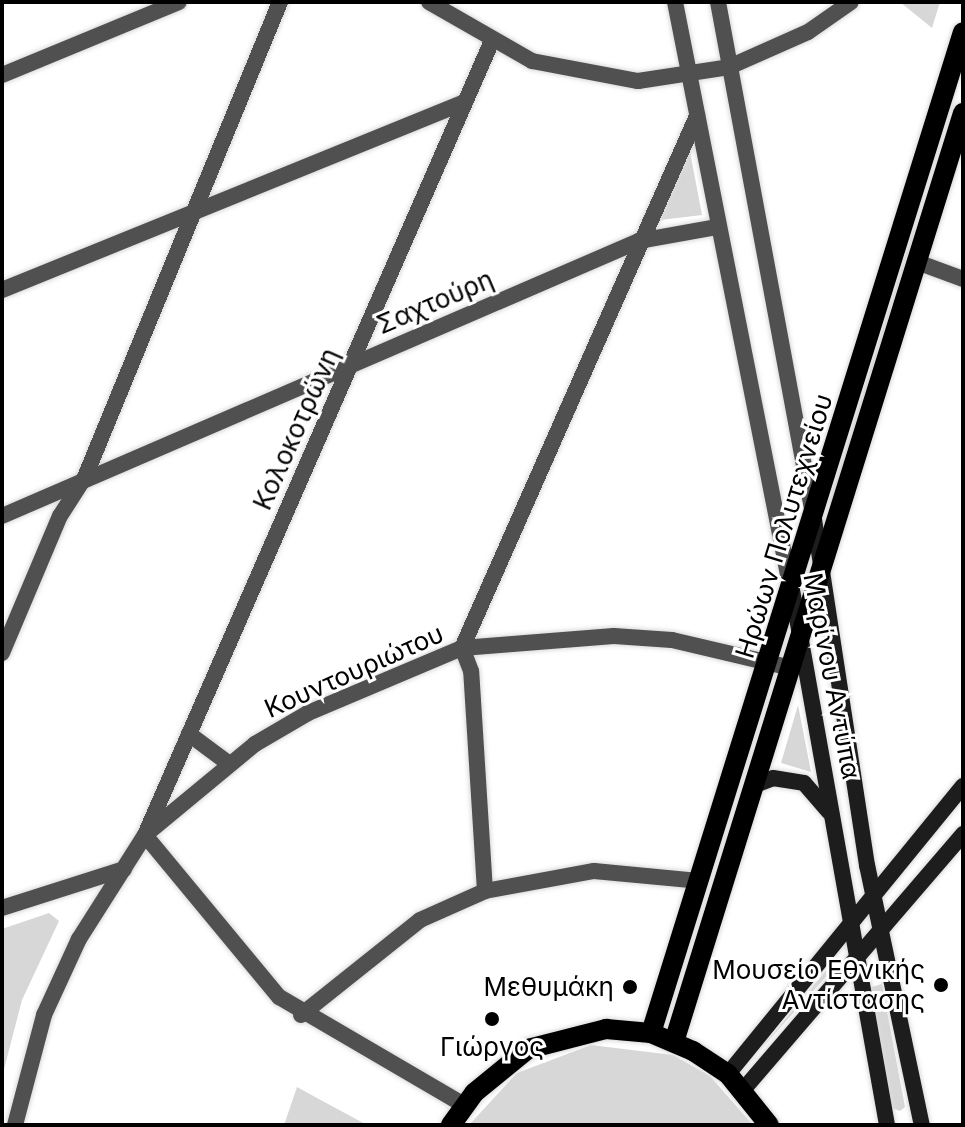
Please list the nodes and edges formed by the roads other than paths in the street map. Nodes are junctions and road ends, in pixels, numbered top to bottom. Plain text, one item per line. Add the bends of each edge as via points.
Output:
1 (179, 2) edge
2 (280, 2) edge
3 (429, 2) edge
4 (675, 2) edge
5 (718, 2) edge
6 (851, 2) edge
7 (963, 32) edge
8 (491, 43) junction
9 (729, 67) junction
10 (2, 75) edge
11 (689, 77) junction
12 (463, 103) junction
13 (963, 113) edge
14 (697, 116) junction
15 (194, 211) junction
16 (717, 227) junction
17 (639, 241) junction
18 (917, 262) junction
19 (963, 279) edge
20 (2, 290) edge
21 (351, 364) junction
22 (85, 477) junction
23 (2, 516) edge
24 (814, 519) junction
25 (822, 579) junction
26 (792, 590) junction
27 (801, 636) junction
28 (462, 648) junction
29 (2, 653) edge
30 (769, 661) junction
31 (791, 668) junction
32 (189, 734) junction
33 (228, 763) junction
34 (755, 785) junction
35 (963, 786) edge
36 (835, 820) junction
37 (963, 834) edge
38 (145, 835) junction
39 (124, 869) junction
40 (699, 881) junction
41 (485, 891) junction
42 (873, 894) junction
43 (2, 908) edge
44 (849, 923) junction
45 (882, 930) junction
46 (854, 962) junction
47 (301, 1015) junction
48 (651, 1033) junction
49 (674, 1042) junction
50 (728, 1074) junction
51 (743, 1090) junction
52 (464, 1105) junction
53 (15, 1125) edge
54 (451, 1125) edge
55 (769, 1125) edge
56 (887, 1125) edge
57 (922, 1125) edge

1 - 10 street
2 - 15 street
3 - 8 street
4 - 11 street, Μαρίνου Αντύπα
5 - 9 street, Μαρίνου Αντύπα
6 - 9 street via 808,32
7 - 24 main road, Ηρώων Πολυτεχνείου
8 - 11 street via 603,79
8 - 12 street, Κολοκοτρώνη
9 - 11 street
9 - 24 street, Μαρίνου Αντύπα
11 - 14 street, Μαρίνου Αντύπα
12 - 15 street
12 - 21 street, Κολοκοτρώνη
13 - 18 main road, Ηρώων Πολυτεχνείου
14 - 16 street, Μαρίνου Αντύπα
14 - 17 street
15 - 20 street
15 - 22 street
16 - 17 street, Σαχτούρη
16 - 26 street, Μαρίνου Αντύπα
17 - 21 street, Σαχτούρη
17 - 28 street
18 - 19 street
18 - 25 main road, Ηρώων Πολυτεχνείου
21 - 22 street, Σαχτούρη
21 - 32 street, Κολοκοτρώνη
22 - 23 street, Σαχτούρη
22 - 29 street via 60,516
24 - 25 street, Μαρίνου Αντύπα
24 - 26 main road, Ηρώων Πολυτεχνείου
25 - 27 main road, Ηρώων Πολυτεχνείου
25 - 42 street, Μαρίνου Αντύπα
26 - 27 street, Μαρίνου Αντύπα
26 - 30 main road, Ηρώων Πολυτεχνείου
27 - 31 main road, Ηρώων Πολυτεχνείου
27 - 36 street, Μαρίνου Αντύπα
28 - 30 street, Κουντουριώτου via 614,636
28 - 33 street, Κουντουριώτου via 308,713
28 - 41 street via 471,671
30 - 31 street, Κουντουριώτου
30 - 40 main road, Ηρώων Πολυτεχνείου
31 - 34 main road, Ηρώων Πολυτεχνείου
32 - 33 street
32 - 38 street, Κολοκοτρώνη
33 - 38 street, Κουντουριώτου
34 - 36 street via 773,778 804,783
34 - 49 main road, Ηρώων Πολυτεχνείου
35 - 42 street
36 - 44 street, Μαρίνου Αντύπα
37 - 45 street
38 - 39 street, Κουντουριώτου
38 - 47 street
39 - 43 street
39 - 53 street, Κουντουριώτου via 44,1015
40 - 41 street via 594,871
40 - 48 main road, Ηρώων Πολυτεχνείου
41 - 47 street via 420,920
42 - 44 street
42 - 45 street, Μαρίνου Αντύπα
44 - 46 street, Μαρίνου Αντύπα
44 - 50 street
45 - 46 street
45 - 57 street, Μαρίνου Αντύπα
46 - 51 street
46 - 56 street, Μαρίνου Αντύπα
47 - 52 street
48 - 49 main road
48 - 52 main road via 606,1029 541,1044 495,1072
49 - 50 main road
50 - 51 main road
51 - 55 main road
52 - 54 main road

